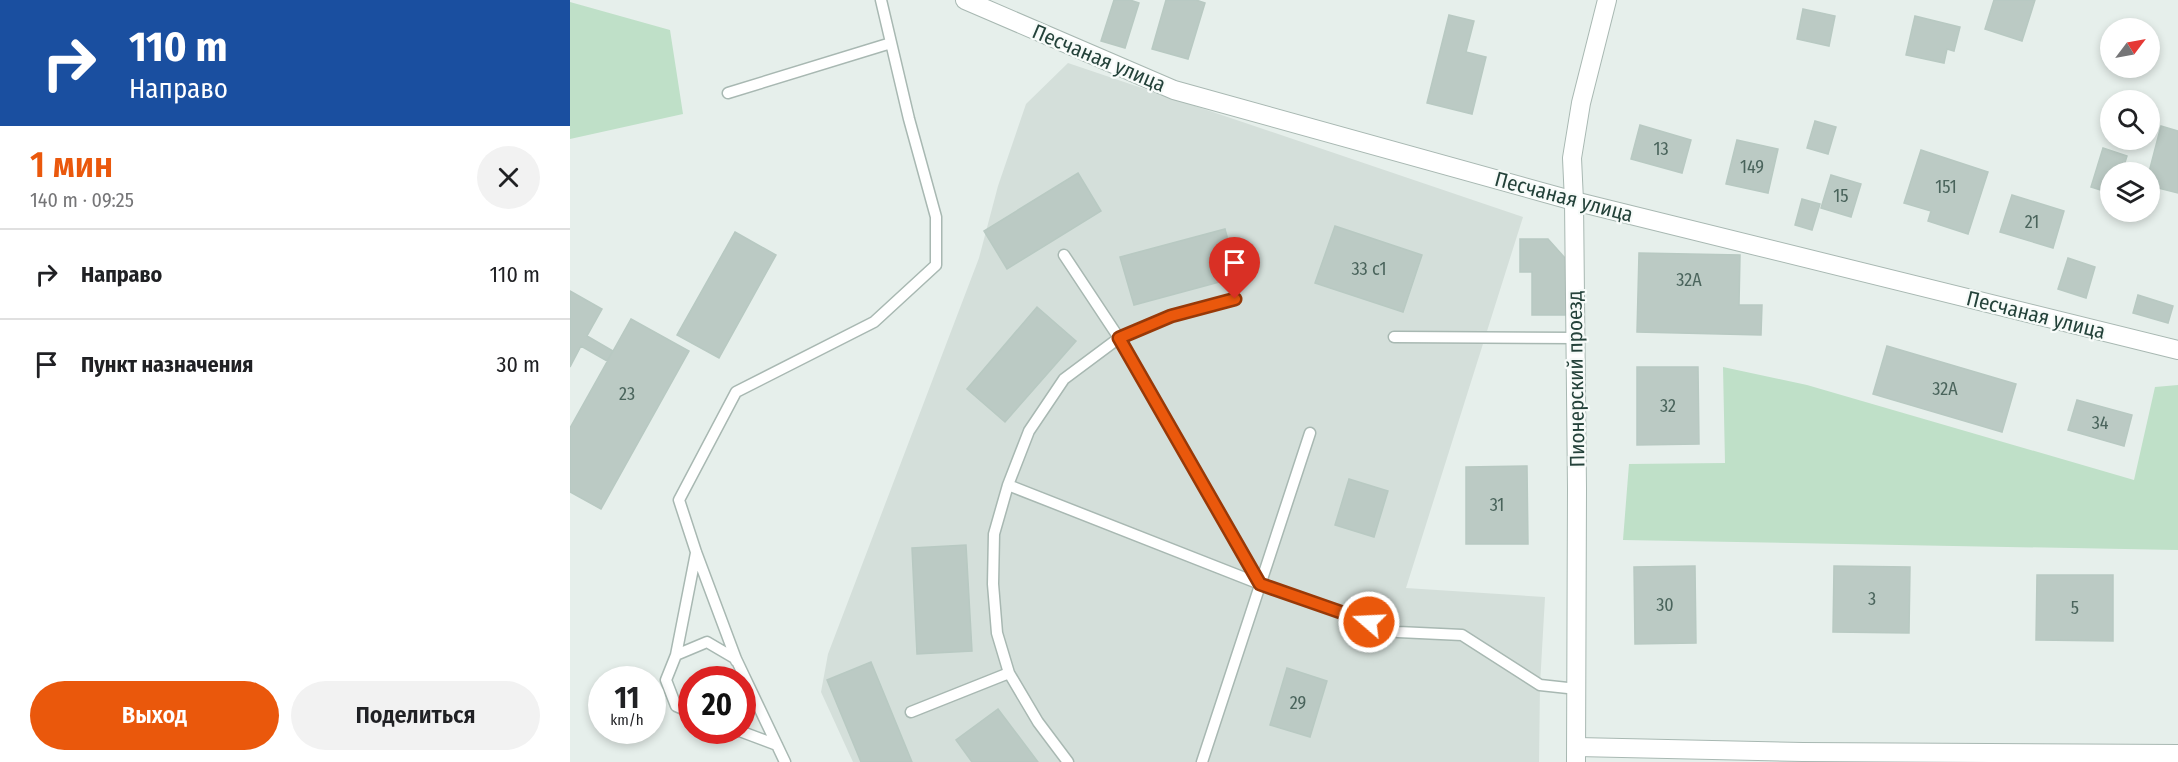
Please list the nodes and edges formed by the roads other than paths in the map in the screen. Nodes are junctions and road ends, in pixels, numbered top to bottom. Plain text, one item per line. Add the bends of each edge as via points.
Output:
1 (881, 0) edge
2 (965, 0) edge
3 (1607, 0) edge
4 (891, 43) junction
5 (728, 93) dead end
6 (1574, 201) junction
7 (1064, 255) dead end
8 (1235, 299) dead end
9 (1394, 337) dead end
10 (1119, 338) junction
11 (1576, 338) junction
12 (2178, 350) edge
13 (1310, 433) dead end
14 (1008, 485) junction
15 (696, 552) junction
16 (1260, 584) junction
17 (676, 655) junction
18 (736, 659) junction
19 (737, 666) edge
20 (1009, 674) junction
21 (1577, 689) junction
22 (678, 707) edge
23 (911, 712) dead end
24 (756, 737) edge
25 (777, 745) junction
26 (1576, 754) edge
27 (2178, 754) edge
28 (785, 762) edge
29 (1068, 762) edge
30 (1202, 762) edge

1 - 4 lane
2 - 6 street, Песчаная улица via 1174,90
3 - 6 street, Пионерский проезд via 1581,103 1572,158
4 - 5 lane
4 - 15 lane via 936,217 936,265 874,322 735,392 679,500
6 - 11 street, Пионерский проезд
6 - 12 street, Песчаная улица
7 - 10 lane
8 - 10 lane via 1171,316
9 - 11 lane
10 - 14 lane via 1064,379 1029,431
10 - 16 lane
11 - 21 street, Пионерский проезд
13 - 16 lane
14 - 16 lane
14 - 20 lane via 994,534 993,584 998,633
15 - 17 lane
15 - 18 lane
16 - 21 lane via 1398,632 1462,635 1540,685
16 - 30 lane
17 - 18 lane via 707,642
17 - 22 lane via 666,680
18 - 19 lane
18 - 25 lane
20 - 23 lane
20 - 29 lane
21 - 26 street, Пионерский проезд
24 - 25 lane
25 - 28 lane
26 - 27 street

